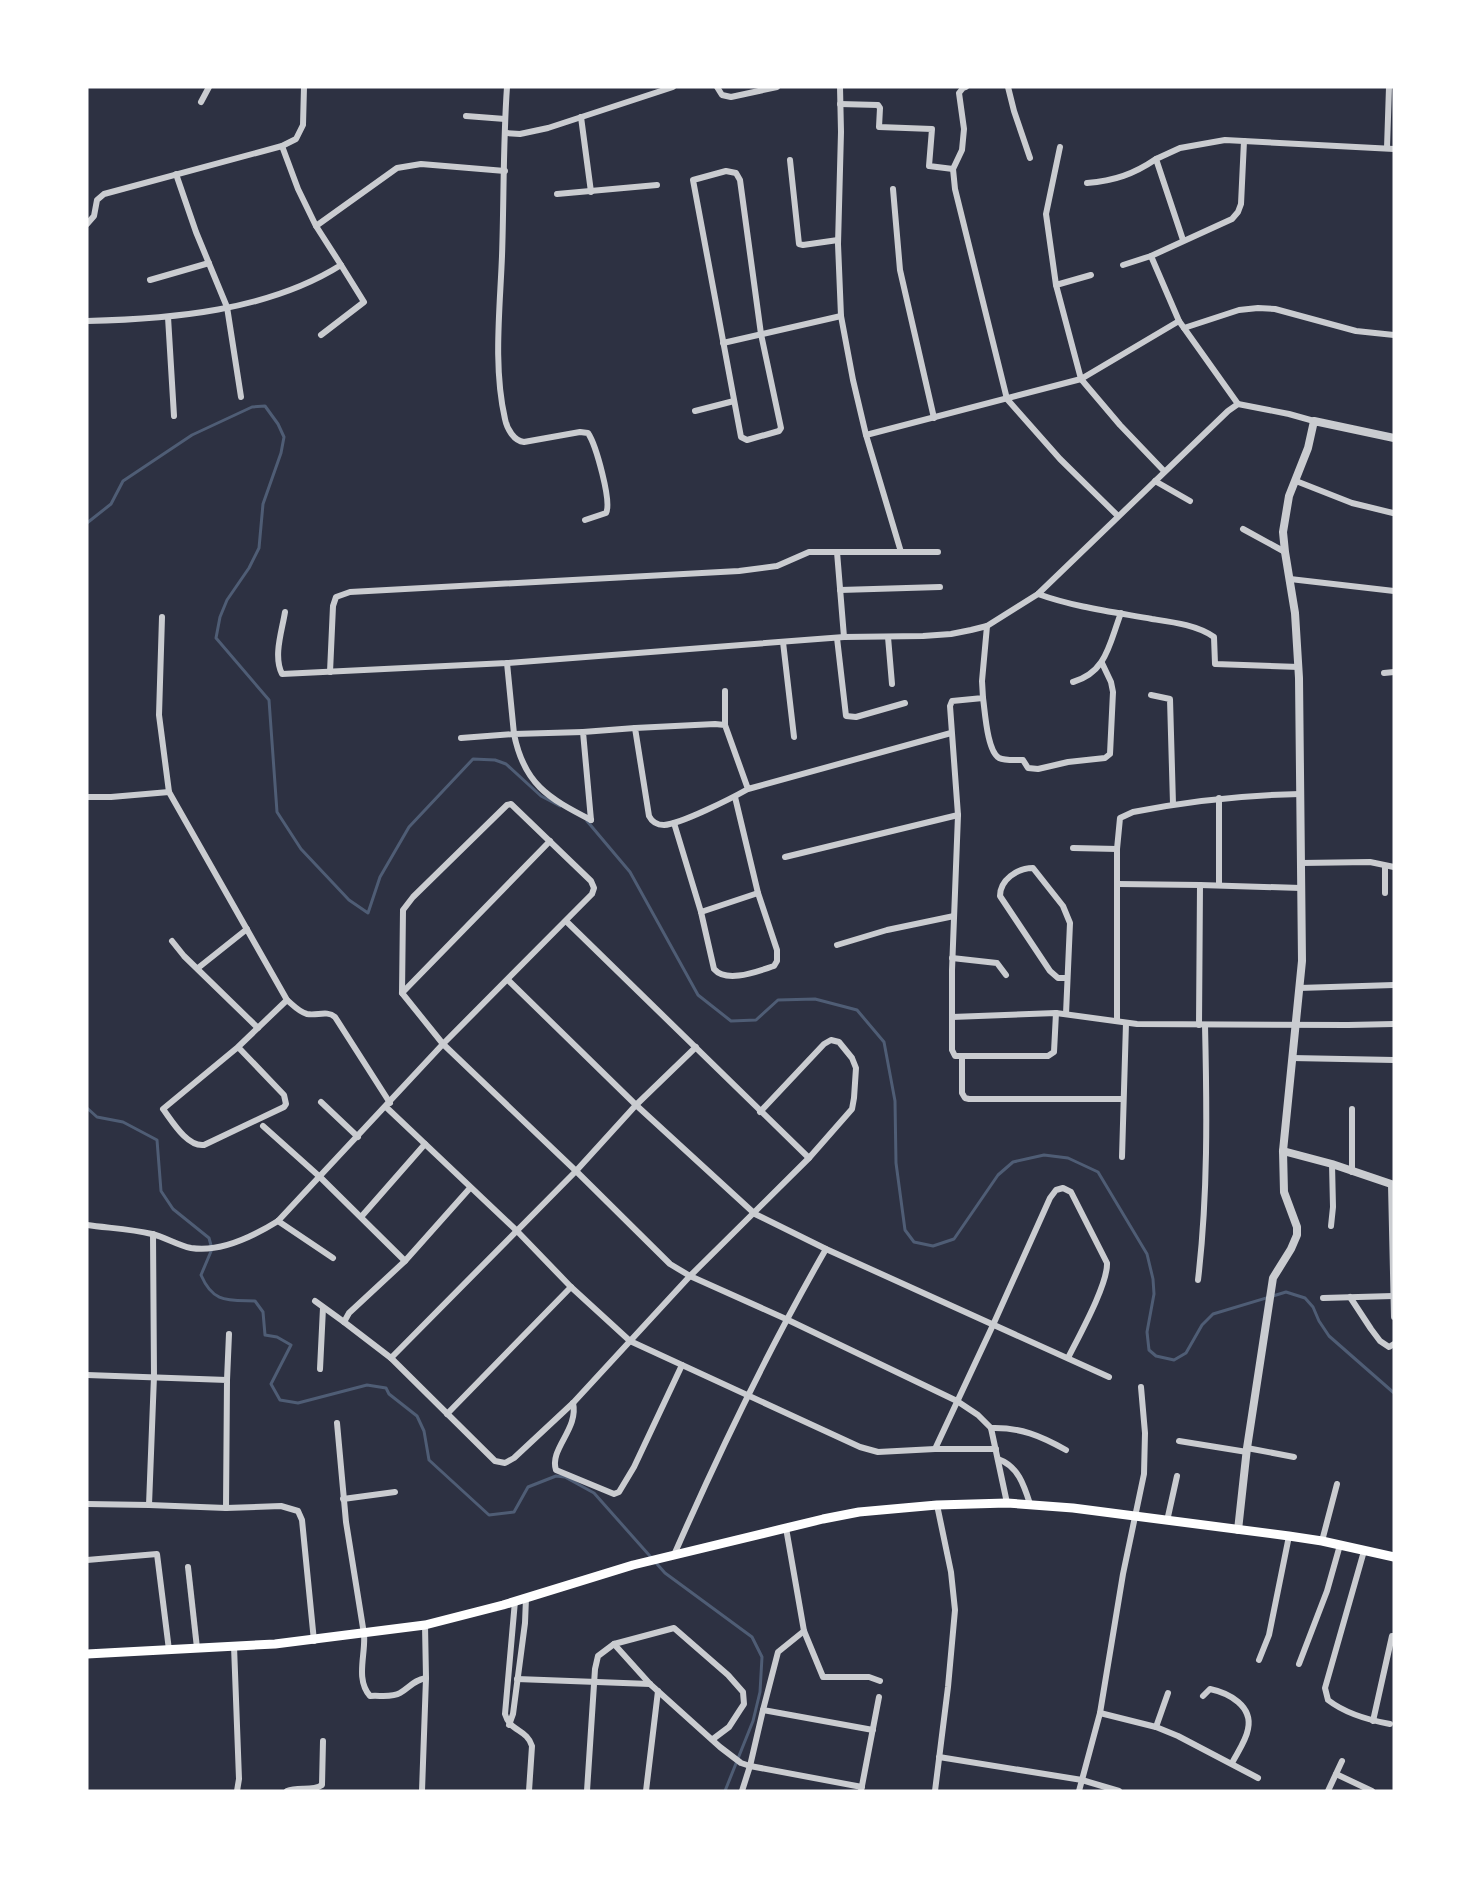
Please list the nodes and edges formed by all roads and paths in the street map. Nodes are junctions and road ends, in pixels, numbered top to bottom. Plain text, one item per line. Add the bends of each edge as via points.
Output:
1 (209, 87) edge
2 (304, 87) edge
3 (507, 87) edge
4 (673, 87) edge
5 (717, 87) edge
6 (777, 87) edge
7 (840, 87) edge
8 (966, 87) edge
9 (1008, 87) edge
10 (1389, 87) edge
11 (201, 102) dead end
12 (840, 104) junction
13 (466, 116) dead end
14 (581, 117) junction
15 (505, 119) junction
16 (506, 134) junction
17 (1244, 141) junction
18 (282, 146) junction
19 (1060, 147) dead end
20 (1390, 148) edge
21 (1030, 158) dead end
22 (790, 159) dead end
23 (1156, 159) junction
24 (953, 169) junction
25 (505, 171) junction
26 (176, 174) junction
27 (1088, 183) dead end
28 (657, 185) dead end
29 (893, 189) dead end
30 (591, 192) junction
31 (557, 194) dead end
32 (87, 224) edge
33 (316, 226) junction
34 (838, 240) junction
35 (1183, 240) junction
36 (1151, 256) junction
37 (209, 263) junction
38 (341, 265) junction
39 (1123, 265) dead end
40 (1091, 275) dead end
41 (150, 280) dead end
42 (1056, 285) junction
43 (226, 307) junction
44 (841, 316) junction
45 (168, 317) junction
46 (87, 321) edge
47 (1179, 321) junction
48 (1184, 328) junction
49 (761, 334) junction
50 (321, 335) dead end
51 (1394, 335) edge
52 (723, 343) junction
53 (1081, 379) junction
54 (241, 398) dead end
55 (1007, 399) junction
56 (734, 401) junction
57 (1238, 404) junction
58 (695, 411) dead end
59 (174, 416) dead end
60 (934, 418) junction
61 (1314, 421) junction
62 (866, 435) junction
63 (1394, 438) edge
64 (1164, 471) junction
65 (1155, 481) junction
66 (1296, 481) junction
67 (1190, 501) dead end
68 (1393, 513) edge
69 (1118, 516) junction
70 (585, 520) dead end
71 (1243, 529) dead end
72 (837, 552) junction
73 (901, 552) junction
74 (938, 552) dead end
75 (1285, 552) junction
76 (1290, 579) junction
77 (940, 587) dead end
78 (840, 590) junction
79 (1394, 591) edge
80 (1038, 594) junction
81 (285, 612) dead end
82 (1121, 613) junction
83 (162, 617) dead end
84 (987, 626) junction
85 (888, 637) junction
86 (840, 638) junction
87 (783, 642) junction
88 (507, 663) junction
89 (1102, 663) junction
90 (1299, 668) junction
91 (330, 672) junction
92 (1394, 672) edge
93 (1384, 673) dead end
94 (1073, 682) dead end
95 (892, 684) dead end
96 (725, 691) dead end
97 (1151, 696) dead end
98 (983, 698) junction
99 (905, 703) dead end
100 (725, 725) junction
101 (635, 728) junction
102 (583, 732) junction
103 (951, 733) junction
104 (514, 734) junction
105 (794, 737) dead end
106 (461, 738) dead end
107 (748, 789) junction
108 (169, 792) junction
109 (1300, 794) junction
110 (87, 797) edge
111 (735, 797) junction
112 (1218, 798) junction
113 (1173, 804) junction
114 (958, 815) junction
115 (674, 823) junction
116 (550, 841) junction
117 (1073, 848) dead end
118 (1117, 849) junction
119 (785, 857) dead end
120 (1301, 863) junction
121 (1385, 866) junction
122 (1394, 867) edge
123 (1118, 885) junction
124 (1200, 885) junction
125 (1219, 885) junction
126 (1301, 888) junction
127 (758, 893) junction
128 (1385, 893) dead end
129 (701, 912) junction
130 (954, 916) junction
131 (566, 921) junction
132 (247, 929) junction
133 (172, 941) dead end
134 (837, 945) dead end
135 (952, 958) junction
136 (198, 968) junction
137 (1006, 975) dead end
138 (1067, 978) junction
139 (508, 980) junction
140 (1394, 985) edge
141 (1299, 988) junction
142 (402, 993) junction
143 (287, 1000) junction
144 (1056, 1012) junction
145 (1066, 1014) junction
146 (952, 1017) junction
147 (1117, 1022) junction
148 (1126, 1023) junction
149 (1394, 1024) edge
150 (1202, 1025) junction
151 (1294, 1025) junction
152 (258, 1028) junction
153 (443, 1044) junction
154 (238, 1047) junction
155 (696, 1047) junction
156 (962, 1058) junction
157 (1292, 1058) junction
158 (1394, 1060) edge
159 (1122, 1099) junction
160 (321, 1102) dead end
161 (388, 1105) junction
162 (636, 1105) junction
163 (1352, 1109) dead end
164 (760, 1112) junction
165 (263, 1126) dead end
166 (358, 1137) junction
167 (424, 1144) junction
168 (1283, 1151) junction
169 (809, 1158) junction
170 (1122, 1158) dead end
171 (1332, 1164) junction
172 (576, 1170) junction
173 (1352, 1172) junction
174 (320, 1177) junction
175 (1392, 1185) edge
176 (470, 1188) junction
177 (755, 1214) junction
178 (361, 1217) junction
179 (278, 1221) junction
180 (87, 1225) edge
181 (1331, 1226) dead end
182 (517, 1231) junction
183 (153, 1234) junction
184 (826, 1249) junction
185 (1393, 1256) edge
186 (333, 1258) dead end
187 (405, 1261) junction
188 (690, 1276) junction
189 (1198, 1280) dead end
190 (571, 1287) junction
191 (1394, 1296) edge
192 (1350, 1297) junction
193 (1323, 1298) dead end
194 (315, 1301) dead end
195 (323, 1308) junction
196 (1394, 1317) edge
197 (786, 1319) junction
198 (344, 1323) junction
199 (993, 1325) junction
200 (229, 1334) dead end
201 (630, 1341) junction
202 (1394, 1344) edge
203 (391, 1358) junction
204 (1068, 1358) junction
205 (682, 1365) junction
206 (320, 1369) dead end
207 (87, 1375) edge
208 (154, 1376) junction
209 (1109, 1377) dead end
210 (227, 1380) junction
211 (1141, 1387) dead end
212 (747, 1394) junction
213 (957, 1401) junction
214 (573, 1404) junction
215 (447, 1414) junction
216 (337, 1423) dead end
217 (991, 1428) junction
218 (1179, 1441) dead end
219 (935, 1449) junction
220 (996, 1449) junction
221 (1065, 1450) dead end
222 (1247, 1450) junction
223 (1294, 1457) dead end
224 (998, 1458) junction
225 (1177, 1476) dead end
226 (1337, 1484) dead end
227 (395, 1492) dead end
228 (343, 1499) junction
229 (1007, 1503) junction
230 (87, 1504) edge
231 (1030, 1504) junction
232 (149, 1505) junction
233 (938, 1505) junction
234 (226, 1508) junction
235 (1136, 1517) junction
236 (1167, 1521) junction
237 (786, 1528) junction
238 (1238, 1530) junction
239 (1289, 1536) junction
240 (1322, 1541) junction
241 (1340, 1545) junction
242 (1364, 1551) junction
243 (674, 1555) junction
244 (1394, 1557) edge
245 (87, 1560) edge
246 (188, 1567) dead end
247 (526, 1598) junction
248 (515, 1601) junction
249 (425, 1625) junction
250 (804, 1630) junction
251 (364, 1634) junction
252 (1392, 1636) dead end
253 (314, 1641) junction
254 (614, 1644) junction
255 (234, 1646) junction
256 (197, 1648) junction
257 (170, 1650) junction
258 (87, 1654) edge
259 (1259, 1660) dead end
260 (1299, 1664) dead end
261 (426, 1678) junction
262 (517, 1679) junction
263 (880, 1681) dead end
264 (595, 1683) junction
265 (650, 1684) junction
266 (658, 1691) junction
267 (1168, 1693) dead end
268 (1203, 1696) dead end
269 (879, 1697) dead end
270 (763, 1710) junction
271 (1100, 1713) junction
272 (1374, 1721) junction
273 (1390, 1724) dead end
274 (509, 1725) junction
275 (1156, 1727) junction
276 (873, 1730) junction
277 (713, 1739) junction
278 (323, 1741) dead end
279 (939, 1758) junction
280 (1342, 1761) dead end
281 (1232, 1763) junction
282 (750, 1766) junction
283 (1336, 1774) junction
284 (1258, 1778) dead end
285 (1082, 1780) junction
286 (862, 1789) edge
287 (237, 1791) edge
288 (287, 1791) edge
289 (422, 1791) edge
290 (529, 1791) edge
291 (587, 1791) edge
292 (646, 1791) edge
293 (742, 1791) edge
294 (935, 1791) edge
295 (1079, 1791) edge
296 (1119, 1791) edge
297 (1328, 1791) edge
298 (1372, 1791) edge

1 - 11 street
2 - 18 street via 303,125 296,139
3 - 15 street
4 - 14 street
5 - 6 street via 722,95 730,97
7 - 12 street
8 - 24 street via 959,93 964,129 962,150
9 - 21 street
10 - 20 street
12 - 24 street via 878,105 879,127 932,129 928,166
12 - 34 street
13 - 15 street
14 - 16 street via 532,132
14 - 30 street
15 - 16 street
16 - 25 street
17 - 20 street
17 - 23 street via 1201,143
17 - 35 street via 1238,212 1232,219
18 - 26 street
18 - 33 street
19 - 42 street via 1046,214
22 - 34 street via 799,243
23 - 27 street via 1124,176
23 - 35 street
24 - 55 street
25 - 33 street via 421,164 397,168
25 - 70 street via 500,348 505,422 519,442 588,433 609,507 606,513
26 - 32 street via 104,194 97,200 94,216
26 - 37 street
28 - 30 street
29 - 60 street via 900,270
30 - 31 street
33 - 38 street
34 - 44 street
35 - 36 street
36 - 39 street
36 - 47 street
37 - 41 street
37 - 43 street
38 - 43 street via 300,287
38 - 50 street via 364,302
40 - 42 street
42 - 53 street
43 - 45 street
43 - 54 street
44 - 49 street
44 - 62 street
45 - 46 street
45 - 59 street
47 - 48 street
47 - 53 street
48 - 51 street via 1239,310 1258,308 1356,331
48 - 57 street
49 - 52 street
49 - 52 street via 741,180 736,173 726,171 693,180
49 - 56 street via 781,428 747,440 741,437
52 - 56 street
53 - 55 street
53 - 64 street
55 - 60 street
55 - 69 street
56 - 58 street
57 - 61 street
57 - 64 street
60 - 62 street
61 - 63 street
61 - 66 street
62 - 73 street
64 - 65 street
65 - 67 street
65 - 69 street
66 - 68 street via 1352,503
66 - 75 street via 1285,515
69 - 80 street
71 - 75 street
72 - 73 street
72 - 78 street
72 - 91 street via 809,552 777,566 739,571 350,592 336,597 333,606
73 - 74 street
75 - 76 street
76 - 79 street
76 - 90 street
77 - 78 street
78 - 86 street
80 - 82 street
80 - 84 street
81 - 91 street via 278,651 282,674
82 - 89 street
82 - 90 street via 1206,632 1214,637 1215,664
83 - 108 street via 159,715
84 - 85 street via 951,634
84 - 98 street
85 - 86 street
85 - 95 street
86 - 87 street
86 - 99 street via 846,716 856,717
87 - 88 street
87 - 105 street
88 - 91 street
88 - 104 street
89 - 94 street via 1090,675
89 - 98 street via 1113,692 1110,754 1105,758 1038,769 1028,768 1023,760 1001,759 991,746
90 - 109 street
92 - 93 street
96 - 100 street
97 - 113 street via 1170,699
98 - 103 street via 952,701
100 - 101 street
100 - 107 street
101 - 102 street
101 - 115 street via 649,816 661,825
102 - 104 street
102 - 104 street via 591,820 545,793 524,767
103 - 107 street
103 - 114 street
104 - 106 street
107 - 111 street
108 - 110 street
108 - 132 street
109 - 112 street
109 - 120 street
111 - 115 street
111 - 127 street
112 - 113 street
112 - 125 street
113 - 118 street via 1123,815 1118,823
114 - 119 street
114 - 130 street
115 - 129 street
116 - 131 street via 594,888
116 - 142 street
116 - 142 street via 509,804 413,897 403,910
117 - 118 street
118 - 123 street
120 - 121 street via 1370,862
120 - 126 street
121 - 122 street
121 - 128 street
123 - 124 street
123 - 147 street
124 - 125 street
124 - 150 street
125 - 126 street
126 - 141 street
127 - 129 street
127 - 129 street via 778,954 774,966 728,976 719,974 714,969
130 - 134 street
130 - 135 street
131 - 139 street
131 - 155 street
132 - 136 street
132 - 143 street
133 - 136 street
135 - 137 street via 997,963
135 - 146 street
136 - 152 street
138 - 138 street via 1058,978 1050,971 1000,896 1007,878 1027,868 1033,868 1068,916
138 - 145 street
139 - 153 street
139 - 162 street
140 - 141 street
141 - 151 street
142 - 153 street
143 - 152 street
143 - 161 street via 301,1012 335,1017
144 - 145 street
144 - 146 street
144 - 156 street via 1054,1052 1048,1056
145 - 147 street
146 - 156 street via 952,1050
147 - 148 street
148 - 150 street
148 - 159 street
149 - 151 street
150 - 151 street
150 - 189 street via 1205,1168
151 - 157 street
152 - 154 street
153 - 161 street
153 - 172 street
154 - 154 street via 284,1095 286,1104 204,1145 196,1145 163,1109
155 - 162 street
155 - 164 street
156 - 159 street via 964,1098
157 - 158 street
157 - 168 street
159 - 170 street
160 - 166 street
161 - 166 street
161 - 167 street
162 - 172 street
162 - 177 street
163 - 173 street
164 - 169 street
164 - 169 street via 824,1044 831,1040 839,1042 856,1068 852,1108
165 - 174 street
166 - 174 street
167 - 176 street
167 - 178 street
168 - 171 street
168 - 222 street via 1284,1192 1297,1234 1273,1278
169 - 177 street
171 - 173 street
171 - 181 street
172 - 182 street
172 - 188 street via 670,1264
173 - 175 street
174 - 178 street
174 - 179 street
175 - 185 street
176 - 182 street
176 - 187 street
177 - 184 street
177 - 188 street
178 - 187 street
179 - 183 street via 216,1248 191,1248
179 - 186 street
180 - 183 street
182 - 190 street
182 - 203 street
183 - 208 street
184 - 197 street
184 - 199 street
185 - 191 street
187 - 198 street via 349,1313
188 - 197 street
188 - 201 street
190 - 201 street
190 - 215 street
191 - 192 street
191 - 196 street
192 - 193 street
192 - 202 street via 1380,1341 1389,1347
194 - 195 street
195 - 198 street
195 - 206 street
197 - 212 street
197 - 213 street
198 - 203 street
199 - 204 street
199 - 204 street via 1050,1198 1056,1190 1068,1189 1108,1267
199 - 213 street
200 - 210 street
201 - 205 street
201 - 214 street
203 - 215 street
204 - 209 street
205 - 212 street
205 - 214 street via 620,1492 614,1494 556,1470 555,1459 573,1422
207 - 208 street
208 - 210 street
208 - 232 street
210 - 234 street
211 - 235 street via 1144,1474
212 - 219 street via 860,1447 879,1452
212 - 243 street
213 - 217 street
213 - 219 street
214 - 215 street via 506,1463 495,1461
216 - 228 street
217 - 220 street
217 - 221 street via 1019,1429
218 - 222 street
219 - 220 street
220 - 224 street
222 - 223 street
222 - 238 street
224 - 229 street
224 - 231 street via 1013,1467
225 - 236 street
226 - 240 street
227 - 228 street
228 - 251 street
229 - 231 main road
229 - 233 main road
230 - 232 street
231 - 235 main road
232 - 234 street
233 - 237 main road via 859,1512
233 - 279 street via 955,1610
234 - 253 street via 281,1506 298,1511
235 - 236 main road
235 - 271 street
236 - 238 main road
237 - 243 main road
237 - 250 street
238 - 239 main road
239 - 240 main road
239 - 259 street via 1269,1635
240 - 241 main road
241 - 242 main road
241 - 260 street
242 - 244 main road
242 - 272 street via 1324,1688 1333,1704
243 - 247 main road
245 - 257 street via 157,1554
246 - 256 street
247 - 248 main road
247 - 262 street
248 - 249 main road
248 - 274 street via 505,1714
249 - 251 main road
249 - 261 street
250 - 263 street via 823,1677 869,1677
250 - 270 street via 778,1652
251 - 253 main road
251 - 261 street via 362,1664 365,1690 370,1696 400,1693 409,1684
252 - 272 street
253 - 255 main road
254 - 264 street via 598,1656
254 - 265 street
254 - 277 street via 674,1628 728,1675 743,1692 744,1704 729,1727
255 - 256 main road
255 - 287 street
256 - 257 main road
257 - 258 main road
261 - 289 street
262 - 264 street
262 - 274 street
264 - 265 street
264 - 291 street
265 - 266 street
266 - 277 street
266 - 292 street
267 - 275 street
268 - 281 street via 1210,1689 1221,1691 1240,1703 1248,1715 1247,1735
269 - 276 street
270 - 276 street
270 - 282 street
271 - 275 street
271 - 285 street
272 - 273 street
274 - 290 street via 526,1735 532,1746
275 - 281 street
276 - 286 street
277 - 282 street
278 - 288 street via 322,1785
279 - 285 street
279 - 294 street
280 - 283 street
281 - 284 street
282 - 286 street
282 - 293 street
283 - 297 street
283 - 298 street
285 - 295 street
285 - 296 street

